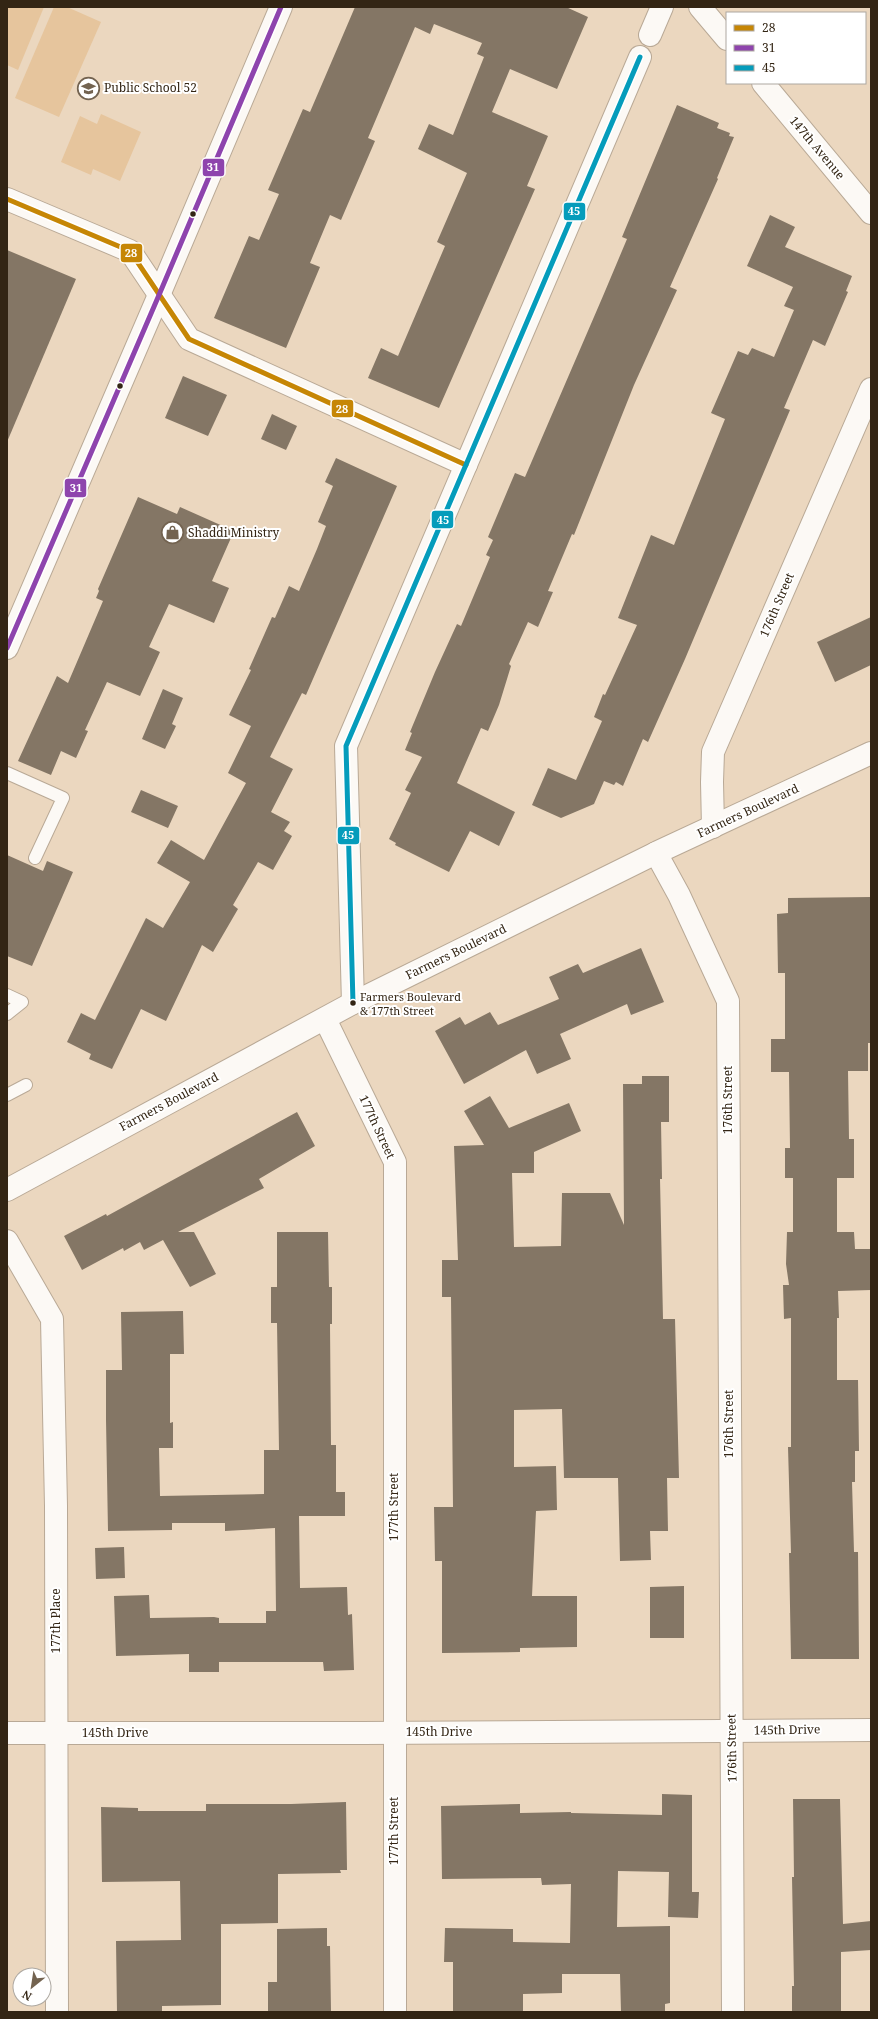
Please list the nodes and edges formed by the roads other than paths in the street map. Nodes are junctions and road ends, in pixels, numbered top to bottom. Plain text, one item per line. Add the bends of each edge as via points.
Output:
1 (280, 7) edge
2 (662, 7) edge
3 (700, 7) edge
4 (650, 36) dead end
5 (726, 38) edge
6 (640, 58) dead end
7 (764, 84) edge
8 (7, 199) edge
9 (871, 213) edge
10 (159, 295) junction
11 (871, 389) edge
12 (466, 465) junction
13 (7, 648) edge
14 (871, 753) edge
15 (7, 772) edge
16 (713, 827) junction
17 (656, 853) junction
18 (35, 858) dead end
19 (7, 995) edge
20 (353, 1003) junction
21 (7, 1014) edge
22 (325, 1019) junction
23 (26, 1085) dead end
24 (7, 1096) edge
25 (7, 1190) edge
26 (7, 1241) edge
27 (871, 1730) edge
28 (732, 1731) junction
29 (7, 1733) edge
30 (56, 1733) junction
31 (394, 1733) junction
32 (57, 2012) edge
33 (395, 2012) edge
34 (733, 2012) edge

1 - 10 street
2 - 4 street
3 - 5 street
6 - 12 street
7 - 9 street, 147th Avenue
8 - 10 street via 130,251
10 - 12 street via 189,339
10 - 13 street
11 - 16 street, 176th Street via 713,752
12 - 20 street via 346,746
14 - 16 street, Farmers Boulevard
15 - 18 lane via 63,798
16 - 17 street, Farmers Boulevard
17 - 20 street, Farmers Boulevard
17 - 28 street, 176th Street via 679,895 728,1002
19 - 21 lane via 22,1002
20 - 22 street, Farmers Boulevard
22 - 25 street, Farmers Boulevard
22 - 31 street, 177th Street via 395,1162
23 - 24 lane
26 - 30 street, 177th Place via 52,1319 56,1506
27 - 28 street, 145th Drive
28 - 31 street, 145th Drive
28 - 34 street, 176th Street
29 - 30 street, 145th Drive
30 - 31 street, 145th Drive
30 - 32 street, 177th Place
31 - 33 street, 177th Street

